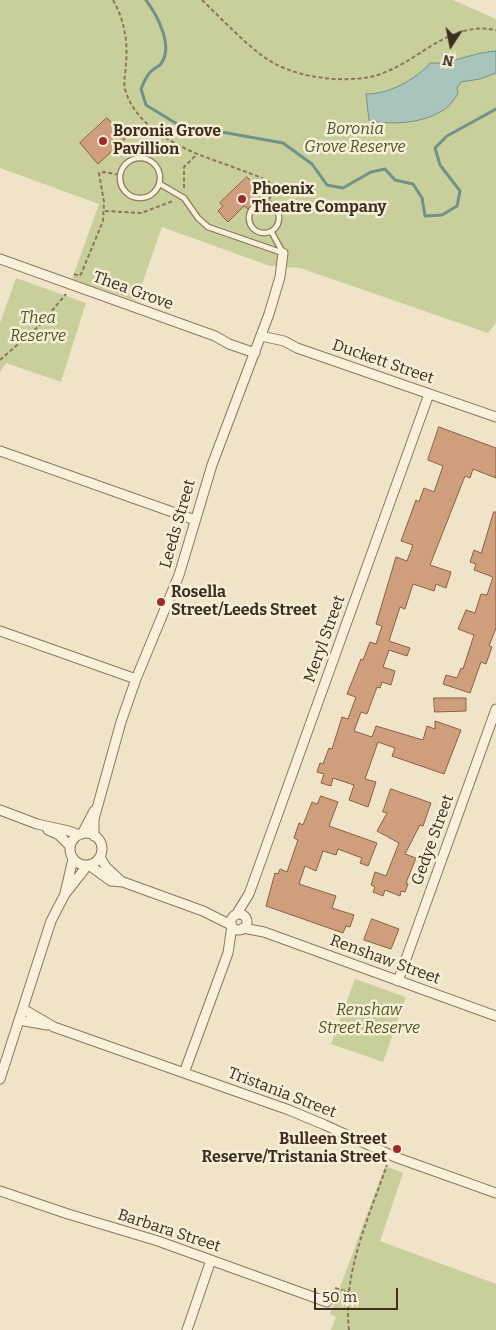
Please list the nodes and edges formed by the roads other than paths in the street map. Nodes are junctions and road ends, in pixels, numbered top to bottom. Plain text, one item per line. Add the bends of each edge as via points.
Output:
1 (160, 184) junction
2 (271, 231) junction
3 (282, 253) junction
4 (0, 259) edge
5 (261, 336) junction
6 (255, 353) junction
7 (429, 394) junction
8 (496, 417) edge
9 (0, 451) edge
10 (194, 520) junction
11 (0, 631) edge
12 (136, 679) junction
13 (496, 709) edge
14 (99, 802) junction
15 (0, 810) edge
16 (37, 824) junction
17 (80, 834) junction
18 (94, 836) junction
19 (70, 846) junction
20 (100, 857) junction
21 (73, 859) junction
22 (88, 866) junction
23 (123, 882) junction
24 (64, 894) junction
25 (249, 894) junction
26 (233, 920) junction
27 (244, 925) junction
28 (228, 952) junction
29 (398, 981) junction
30 (23, 1009) junction
31 (496, 1016) edge
32 (20, 1020) junction
33 (54, 1026) junction
34 (184, 1073) junction
35 (0, 1079) edge
36 (0, 1191) edge
37 (496, 1193) edge
38 (211, 1260) junction
39 (327, 1302) dead end
40 (187, 1330) edge

1 - 1 lane via 160,172 148,159 130,160 120,175 121,187 135,198 148,197
1 - 3 lane via 189,203 208,227
2 - 2 lane via 261,233 250,224 254,206 263,203 276,209 279,219
2 - 3 lane
3 - 5 street, Leeds Street via 280,276
4 - 6 street, Thea Grove
5 - 6 street, Leeds Street
5 - 7 street, Duckett Street via 284,341
6 - 10 street, Leeds Street
7 - 8 street, Duckett Street
7 - 25 street, Meryl Street
9 - 10 street
10 - 12 street, Leeds Street via 179,575
11 - 12 street
12 - 14 street, Leeds Street
13 - 29 street, Gedye Street
14 - 17 street, Leeds Street
14 - 18 street, Leeds Street
15 - 16 street
16 - 17 street
16 - 19 street
17 - 18 street
17 - 19 street
18 - 20 street via 101,843
19 - 21 street
20 - 22 street
20 - 23 street
21 - 22 street
21 - 24 street
22 - 23 street via 111,881
22 - 24 street
23 - 26 street
24 - 30 street via 41,950
25 - 26 street, Meryl Street
25 - 27 street, Meryl Street
26 - 27 street via 241,915
26 - 27 street via 236,930
26 - 28 street
27 - 28 street
27 - 29 street, Renshaw Street
28 - 34 street
29 - 31 street, Renshaw Street
30 - 32 street
30 - 33 street, Tristania Street
32 - 33 street, Tristania Street
32 - 35 street
33 - 34 street, Tristania Street
34 - 37 street, Tristania Street via 304,1116 395,1157
36 - 38 street, Barbara Street
38 - 39 street, Barbara Street
38 - 40 street

